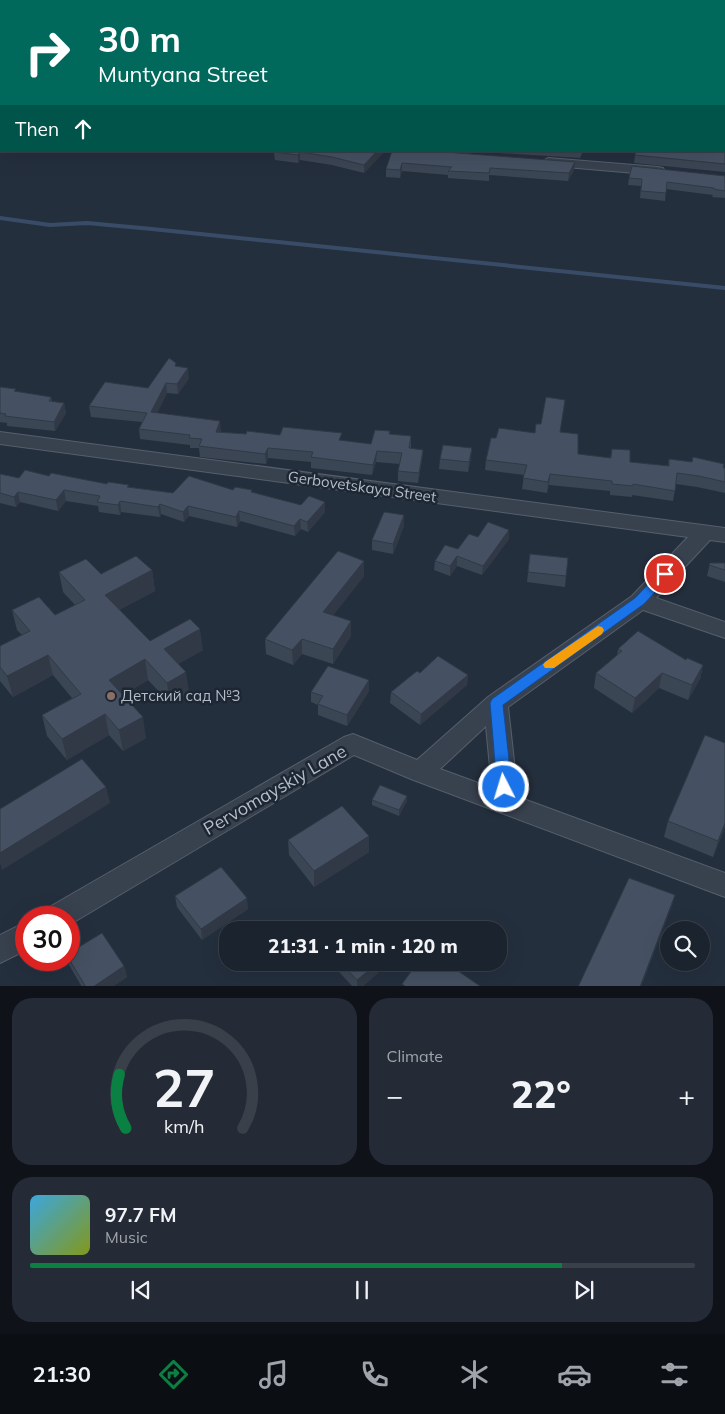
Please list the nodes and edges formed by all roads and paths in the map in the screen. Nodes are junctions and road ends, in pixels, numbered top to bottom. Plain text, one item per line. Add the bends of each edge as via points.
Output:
1 (530, 161) edge
2 (675, 173) edge
3 (0, 438) edge
4 (704, 533) junction
5 (725, 535) edge
6 (640, 601) junction
7 (725, 630) edge
8 (496, 703) junction
9 (420, 772) junction
10 (506, 804) junction
11 (725, 885) edge
12 (76, 906) edge
13 (15, 941) edge
14 (0, 950) edge

1 - 2 street
3 - 4 street, Gerbovetskaya Street
4 - 5 street, Gerbovetskaya Street
4 - 6 street
6 - 7 street
6 - 8 street
8 - 9 street
8 - 10 street
9 - 10 street, Pervomayskiy Lane
9 - 12 street, Pervomayskiy Lane via 353,744
10 - 11 street, Pervomayskiy Lane
13 - 14 street

